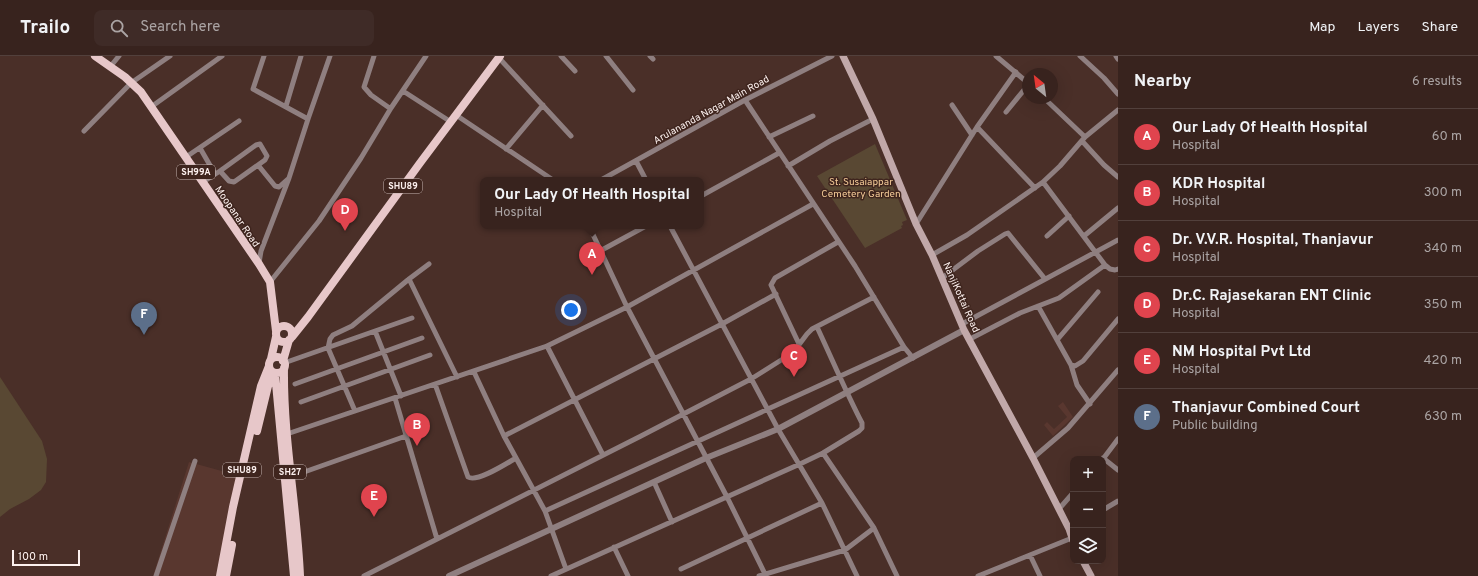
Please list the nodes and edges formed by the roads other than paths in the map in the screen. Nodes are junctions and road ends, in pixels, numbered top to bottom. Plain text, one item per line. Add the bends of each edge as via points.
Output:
1 (95, 56) edge
2 (119, 56) edge
3 (170, 56) edge
4 (222, 56) edge
5 (264, 56) edge
6 (301, 56) edge
7 (330, 56) edge
8 (374, 56) edge
9 (426, 56) edge
10 (561, 56) edge
11 (606, 56) edge
12 (832, 56) edge
13 (844, 56) edge
14 (996, 56) edge
15 (1080, 56) edge
16 (1116, 56) edge
17 (499, 57) edge
18 (1118, 59) edge
19 (110, 67) junction
20 (575, 71) dead end
21 (1016, 72) junction
22 (1022, 78) edge
23 (131, 82) junction
24 (633, 90) dead end
25 (403, 91) junction
26 (1022, 92) edge
27 (1118, 94) edge
28 (745, 100) junction
29 (1050, 104) edge
30 (543, 105) junction
31 (952, 105) dead end
32 (286, 106) junction
33 (151, 107) junction
34 (391, 108) junction
35 (1118, 110) edge
36 (1006, 112) dead end
37 (813, 116) dead end
38 (308, 118) junction
39 (453, 119) junction
40 (872, 119) junction
41 (239, 121) dead end
42 (977, 127) junction
43 (84, 131) dead end
44 (972, 135) junction
45 (571, 136) dead end
46 (769, 137) junction
47 (1083, 139) junction
48 (200, 148) junction
49 (506, 149) junction
50 (779, 154) junction
51 (186, 157) junction
52 (636, 161) junction
53 (258, 165) junction
54 (788, 166) junction
55 (217, 172) junction
56 (548, 177) edge
57 (607, 177) edge
58 (644, 177) edge
59 (1118, 177) edge
60 (289, 178) junction
61 (203, 182) junction
62 (1043, 182) junction
63 (1035, 188) junction
64 (704, 194) edge
65 (813, 204) junction
66 (1118, 208) edge
67 (1069, 216) junction
68 (916, 224) junction
69 (590, 229) edge
70 (640, 229) edge
71 (672, 229) edge
72 (1048, 236) dead end
73 (1084, 236) junction
74 (1118, 240) edge
75 (838, 242) junction
76 (600, 251) junction
77 (1095, 252) junction
78 (932, 255) junction
79 (259, 264) junction
80 (429, 264) dead end
81 (1105, 264) junction
82 (1118, 269) edge
83 (694, 271) junction
84 (942, 278) junction
85 (409, 279) junction
86 (1045, 279) junction
87 (270, 282) junction
88 (1098, 292) dead end
89 (776, 294) junction
90 (874, 297) junction
91 (273, 306) junction
92 (1038, 306) junction
93 (627, 307) junction
94 (308, 317) junction
95 (412, 318) dead end
96 (1118, 319) edge
97 (722, 324) junction
98 (286, 326) junction
99 (817, 327) junction
100 (963, 327) junction
101 (375, 331) junction
102 (276, 334) junction
103 (422, 338) dead end
104 (290, 339) junction
105 (970, 339) junction
106 (1057, 340) junction
107 (799, 344) junction
108 (547, 346) junction
109 (904, 347) junction
110 (328, 348) junction
111 (383, 352) junction
112 (430, 355) dead end
113 (913, 358) junction
114 (654, 359) junction
115 (270, 363) junction
116 (284, 364) junction
117 (1070, 365) junction
118 (337, 368) junction
119 (390, 369) junction
120 (474, 372) junction
121 (275, 373) junction
122 (1117, 373) edge
123 (840, 376) junction
124 (457, 377) junction
125 (751, 379) junction
126 (295, 384) dead end
127 (435, 384) junction
128 (344, 386) junction
129 (846, 393) junction
130 (401, 396) junction
131 (395, 398) junction
132 (573, 400) junction
133 (301, 402) dead end
134 (1090, 404) junction
135 (768, 409) junction
136 (355, 411) junction
137 (683, 414) junction
138 (778, 430) junction
139 (284, 435) junction
140 (406, 436) junction
141 (504, 436) junction
142 (1118, 439) edge
143 (697, 442) junction
144 (823, 453) junction
145 (603, 455) junction
146 (1105, 456) edge
147 (516, 458) junction
148 (706, 458) junction
149 (1033, 458) junction
150 (1106, 461) edge
151 (195, 462) dead end
152 (800, 464) junction
153 (1118, 470) edge
154 (290, 477) junction
155 (654, 482) junction
156 (534, 490) junction
157 (1070, 496) edge
158 (727, 497) junction
159 (1118, 501) edge
160 (822, 503) junction
161 (1106, 508) edge
162 (1059, 509) junction
163 (545, 511) junction
164 (672, 522) junction
165 (1070, 526) edge
166 (874, 528) junction
167 (551, 529) junction
168 (437, 539) junction
169 (747, 539) junction
170 (1070, 540) edge
171 (614, 547) junction
172 (295, 548) junction
173 (845, 550) junction
174 (1030, 555) junction
175 (1085, 564) edge
176 (566, 569) junction
177 (681, 570) dead end
178 (766, 575) edge
179 (895, 575) edge
180 (156, 576) edge
181 (220, 576) edge
182 (226, 576) edge
183 (294, 576) edge
184 (300, 576) edge
185 (364, 576) edge
186 (449, 576) edge
187 (551, 576) edge
188 (628, 576) edge
189 (759, 576) edge
190 (857, 576) edge
191 (978, 576) edge
192 (1040, 576) edge
193 (1091, 576) edge

1 - 19 main road, Moopanar Road / SH99A
2 - 19 street
3 - 23 street
4 - 33 street
5 - 32 street via 253,88
6 - 32 street
7 - 38 street
8 - 34 street via 364,87 371,95
9 - 25 street
10 - 20 street
11 - 24 street
12 - 28 street, Arulananda Nagar Main Road
13 - 40 main road, NanjiKottai Road
14 - 21 street
15 - 27 street
16 - 18 street
17 - 30 street
17 - 39 main road, SHU89
19 - 23 main road, Moopanar Road / SH99A
21 - 22 street
21 - 42 street
23 - 33 main road, Moopanar Road / SH99A
23 - 43 street
25 - 34 street
25 - 39 street
26 - 36 street
28 - 46 street
28 - 52 street, Arulananda Nagar Main Road
29 - 47 street
30 - 45 street
30 - 49 street
31 - 44 street
32 - 38 street
33 - 51 main road, Moopanar Road / SH99A
34 - 87 street via 319,221
35 - 47 street
37 - 46 street
38 - 60 street
39 - 49 street
39 - 94 main road, SHU89
40 - 54 street
40 - 68 main road, NanjiKottai Road
41 - 48 street
42 - 44 street
42 - 63 street
44 - 68 street
46 - 50 street
47 - 59 street via 1104,165
47 - 62 street
48 - 51 street
48 - 55 street
49 - 56 street
50 - 54 street
50 - 64 street
51 - 61 main road, Moopanar Road / SH99A
52 - 57 street, Arulananda Nagar Main Road
52 - 58 street
53 - 55 street via 234,182
53 - 55 street via 267,156 260,144
53 - 60 street via 275,186 279,187
54 - 65 street
55 - 61 street
60 - 79 street via 261,251
61 - 79 main road, Moopanar Road / SH99A
62 - 63 street
62 - 67 street
63 - 78 street via 967,235
65 - 75 street
65 - 83 street
66 - 73 street
67 - 72 street
67 - 73 street
68 - 78 main road, NanjiKottai Road
69 - 76 street
70 - 76 street
71 - 83 street
73 - 77 street
74 - 77 street
75 - 89 street via 775,278 771,285
75 - 90 street
76 - 93 street
77 - 81 street
77 - 86 street
78 - 84 main road, NanjiKottai Road
79 - 87 main road, Moopanar Road / SH99A
80 - 85 street
81 - 82 street via 1110,269
81 - 92 street via 1059,298
83 - 93 street
83 - 97 street
84 - 86 street via 978,251 1008,233
84 - 100 main road, NanjiKottai Road
85 - 110 street via 352,326 333,335
85 - 124 street
86 - 100 street
87 - 91 main road, Moopanar Road / SH99A
88 - 106 street
89 - 97 street
89 - 107 street
90 - 99 street
90 - 109 street
91 - 98 main road, Moopanar Road / SH99A
91 - 102 main road, Moopanar Road / SH99A
92 - 105 street
92 - 106 street
93 - 108 street
93 - 114 street
94 - 98 main road, SHU89
94 - 104 main road, SHU89
95 - 101 street
96 - 117 street via 1083,362 1075,366
97 - 114 street
97 - 125 street
98 - 102 main road, SHU89 via 279,328
98 - 104 main road via 291,330
99 - 107 street
99 - 123 street
100 - 105 main road, NanjiKottai Road
100 - 113 street
101 - 110 street
101 - 111 street
102 - 104 main road via 282,342
102 - 115 main road, SHU89
103 - 111 street
104 - 116 main road, SHU89
105 - 149 main road, NanjiKottai Road
106 - 117 street
107 - 125 street via 786,357
108 - 120 street
108 - 132 street
109 - 113 street
109 - 123 street
110 - 116 street
110 - 118 street
111 - 118 street
111 - 119 street
112 - 119 street
113 - 129 street
114 - 132 street
114 - 137 street
115 - 116 main road via 276,357
115 - 121 main road via 271,370
115 - 181 main road, SHU89 via 261,386
116 - 121 main road via 280,372
116 - 139 main road, SH27
117 - 134 street via 1077,385
118 - 126 street
118 - 128 street
119 - 128 street
119 - 130 street
120 - 124 street
120 - 141 street
121 - 139 main road, SH27
121 - 182 main road, SHU89 via 268,386 246,475
122 - 134 street
123 - 129 street
123 - 135 street
124 - 127 street
125 - 135 street
125 - 137 street
127 - 130 street
127 - 147 street via 468,477 473,479 490,473
128 - 133 street
128 - 136 street
129 - 138 street
129 - 144 street via 862,423 862,428
130 - 131 street
131 - 136 street
131 - 140 street
132 - 141 street
132 - 145 street
134 - 149 street via 1068,428
135 - 138 street
135 - 143 street
136 - 139 street
137 - 143 street
137 - 145 street
138 - 148 street
138 - 152 street
139 - 154 main road, SH27
139 - 172 main road, SH27
140 - 154 street
140 - 168 street
141 - 147 street
142 - 146 street
143 - 148 street
143 - 163 street
144 - 152 street
144 - 166 street
145 - 156 street
147 - 156 street
148 - 155 street
148 - 158 street
149 - 162 main road, NanjiKottai Road
150 - 153 street
151 - 180 street
152 - 158 street
152 - 160 street
154 - 172 main road, SH27
155 - 164 street
155 - 167 street
156 - 163 street
156 - 168 street
157 - 162 street
158 - 164 street
158 - 169 street
159 - 161 street
160 - 169 street
160 - 173 street
162 - 165 main road, NanjiKottai Road
163 - 167 street
164 - 171 street
166 - 173 street
166 - 179 street
167 - 176 street
167 - 186 street
168 - 185 street
169 - 177 street
169 - 178 street
170 - 174 street
171 - 176 street
171 - 188 street
172 - 183 main road, SH27
172 - 184 main road, SH27
173 - 178 street
173 - 190 street
174 - 191 street
174 - 192 street
175 - 193 main road
176 - 187 street
178 - 189 street

